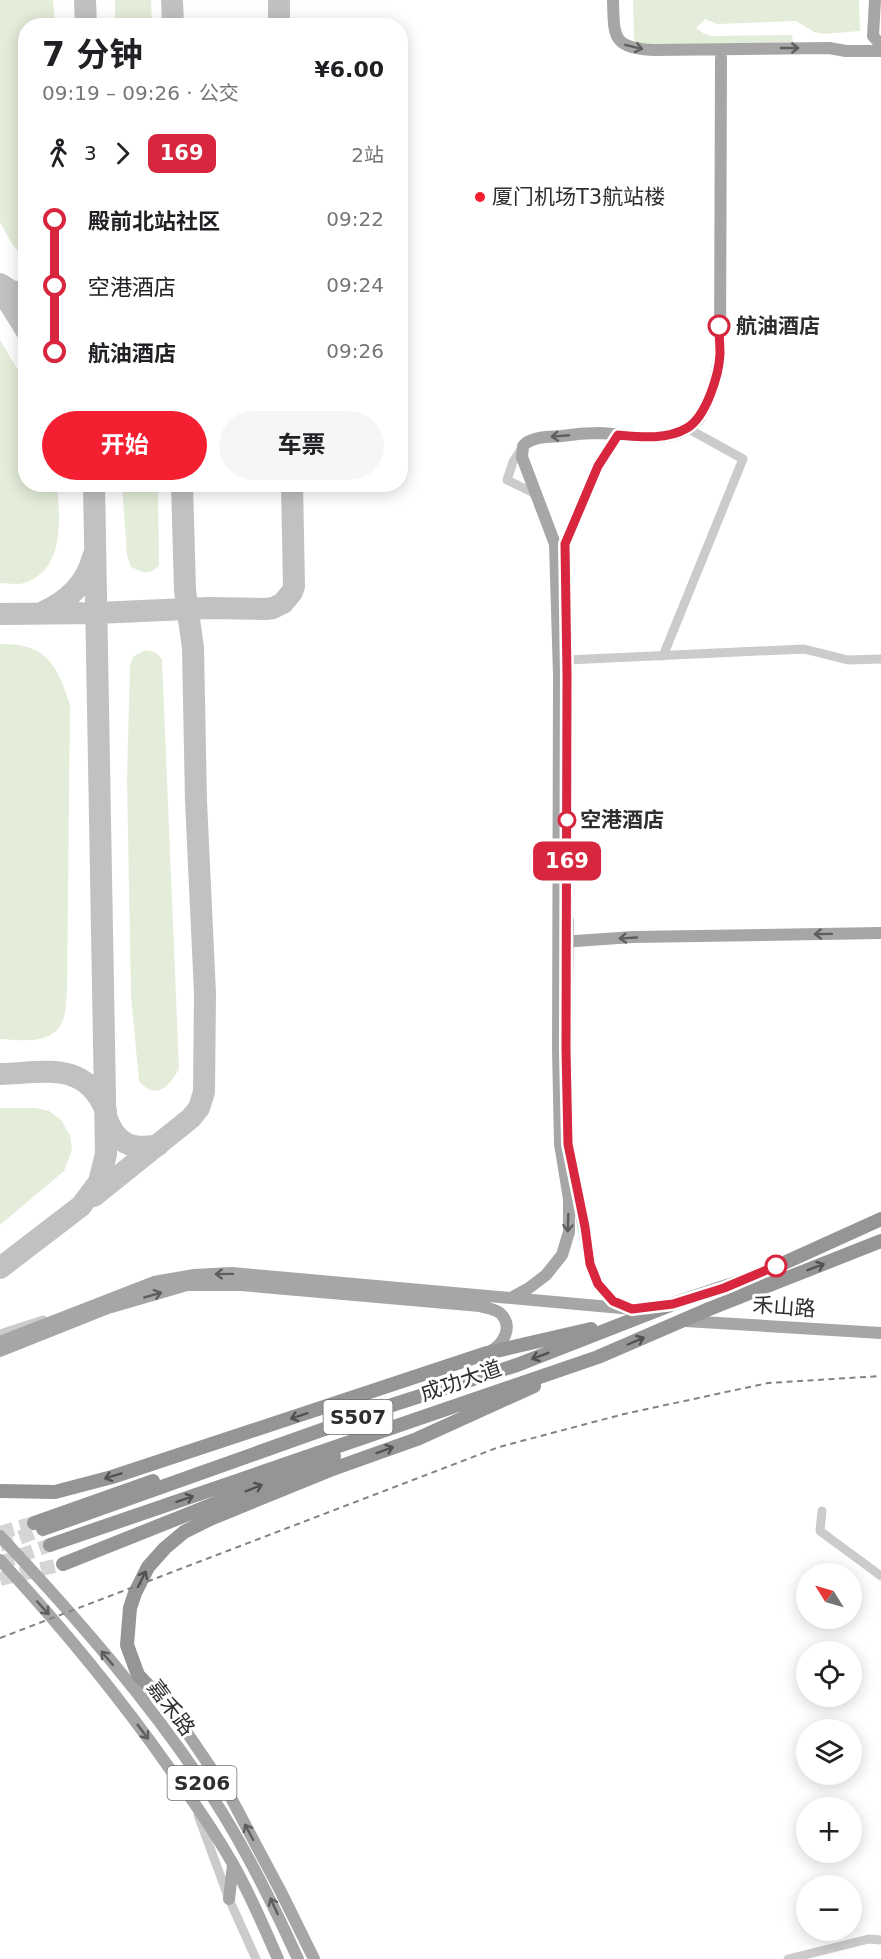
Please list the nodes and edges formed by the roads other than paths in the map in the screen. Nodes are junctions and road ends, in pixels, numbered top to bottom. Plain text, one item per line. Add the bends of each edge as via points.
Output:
1 (613, 0) edge
2 (875, 0) edge
3 (881, 45) edge
4 (881, 51) edge
5 (721, 58) dead end
6 (687, 428) junction
7 (618, 435) junction
8 (523, 446) junction
9 (536, 494) junction
10 (663, 656) junction
11 (881, 659) edge
12 (567, 660) junction
13 (881, 933) edge
14 (563, 941) junction
15 (881, 1219) edge
16 (881, 1241) edge
17 (511, 1298) junction
18 (91, 1306) junction
19 (634, 1313) junction
20 (685, 1321) junction
21 (881, 1333) edge
22 (0, 1334) edge
23 (0, 1342) edge
24 (0, 1351) edge
25 (487, 1353) junction
26 (598, 1357) junction
27 (541, 1375) junction
28 (0, 1491) edge
29 (822, 1511) dead end
30 (38, 1526) tunnel mouth
31 (0, 1536) edge
32 (50, 1545) tunnel mouth
33 (0, 1560) edge
34 (63, 1564) tunnel mouth
35 (881, 1576) edge
36 (133, 1679) junction
37 (159, 1697) joint
38 (193, 1802) junction
39 (233, 1802) junction
40 (230, 1827) junction
41 (233, 1864) junction
42 (229, 1899) junction
43 (881, 1940) edge
44 (256, 1959) edge
45 (278, 1959) edge
46 (298, 1959) edge
47 (314, 1959) edge
48 (788, 1959) edge

1 -> 4 main road via 616,35 630,48
2 - 3 main road via 873,36
5 - 6 main road via 720,355 714,384 700,417
6 - 7 main road via 665,436
6 - 10 street via 743,459
7 -> 8 main road via 548,437 529,440
7 - 12 main road via 598,466 565,544
8 - 9 main road via 522,458
8 - 9 street via 507,480
9 - 14 main road via 555,544
10 - 11 street via 804,649 848,660
10 - 12 street
12 - 14 main road
13 -> 14 main road
14 -> 17 main road via 558,1050 560,1144 569,1199 568,1232 562,1255 546,1275
14 - 19 main road via 568,1144 590,1264 598,1284 613,1301
15 - 19 highway, 成功大道 / S507 via 751,1278
20 -> 16 highway, 成功大道 / S507
17 -> 18 main road via 232,1273 154,1282
17 - 19 main road
18 - 22 street
18 - 23 main road
19 - 25 highway, 成功大道
19 -> 30 highway, 成功大道 / S507 via 517,1365
20 - 21 main road, 禾山路
26 -> 20 highway, 成功大道 / S507
24 -> 25 main road via 108,1308 187,1286 241,1285 492,1309 502,1315 506,1334 502,1344
25 -> 28 highway, 成功大道 via 112,1477 55,1492
26 - 27 highway, 成功大道 / S507
36 -> 26 highway via 127,1645 135,1593 148,1567 184,1532 330,1470 417,1439
32 -> 27 highway, 成功大道
34 -> 27 highway, S507
29 - 35 street via 820,1532
36 -> 31 main road, 嘉禾路 / S206
33 -> 38 main road, 嘉禾路 / S206 via 68,1636
36 - 37 highway
36 - 40 main road, 嘉禾路 / S206
37 - 39 main road
38 - 41 main road, 嘉禾路 / S206
38 - 42 street
39 - 40 main road
47 -> 39 main road
46 -> 40 main road, 嘉禾路 / S206 via 269,1894
41 - 42 main road
41 - 45 main road, 嘉禾路 / S206
42 - 44 street
43 - 48 street via 869,1939

